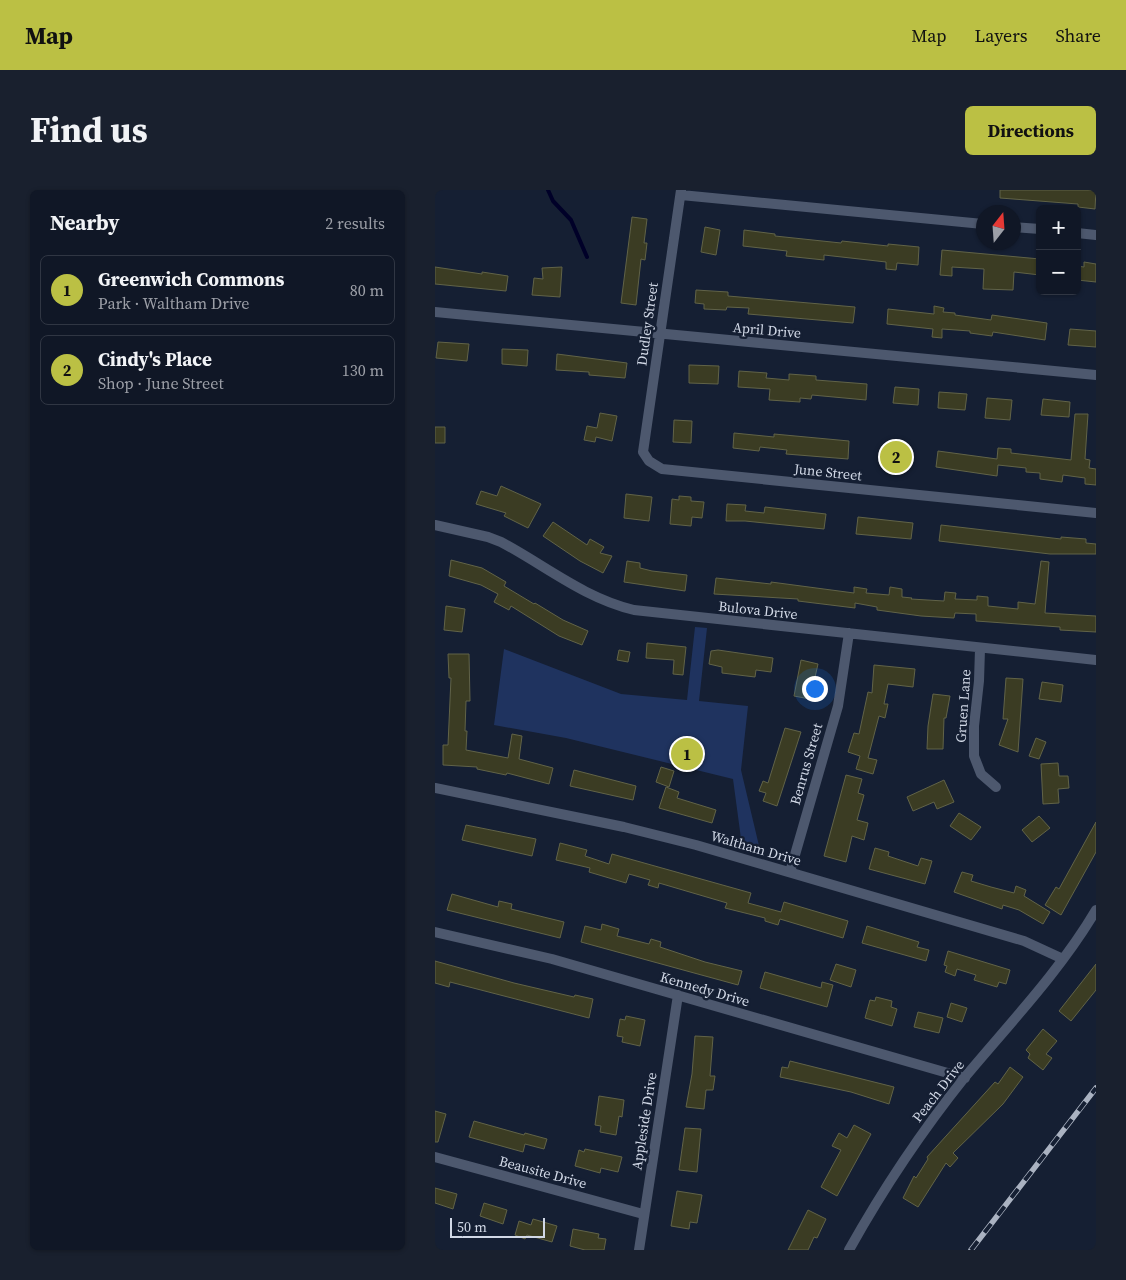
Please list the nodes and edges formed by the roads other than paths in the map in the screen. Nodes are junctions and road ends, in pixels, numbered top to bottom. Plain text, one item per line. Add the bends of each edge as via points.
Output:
1 (681, 192) edge
2 (976, 223) edge
3 (1021, 228) edge
4 (1036, 229) edge
5 (1081, 233) edge
6 (1096, 235) edge
7 (435, 312) edge
8 (659, 334) junction
9 (1096, 375) edge
10 (649, 462) joint
11 (1096, 513) edge
12 (435, 525) edge
13 (849, 634) junction
14 (980, 649) junction
15 (1096, 660) edge
16 (996, 787) dead end
17 (435, 788) edge
18 (790, 872) junction
19 (1096, 910) edge
20 (435, 932) edge
21 (1063, 959) junction
22 (678, 996) junction
23 (965, 1078) junction
24 (435, 1157) edge
25 (643, 1214) junction
26 (639, 1250) edge
27 (849, 1250) edge

1 - 2 street
1 - 8 street, Dudley Street
3 - 4 street
5 - 6 street
7 - 8 street, April Drive
8 - 9 street, April Drive
8 - 10 street, Dudley Street via 643,452
10 - 11 street, June Street via 662,469
12 - 13 street, Bulova Drive via 501,542 578,589 619,606 663,614
13 - 14 street, Bulova Drive
13 - 18 street, Benrus Street via 837,706
14 - 15 street, Bulova Drive
14 - 16 street, Gruen Lane via 974,756 981,774
17 - 18 street, Waltham Drive via 624,827
18 - 21 street, Waltham Drive via 1024,941
19 - 21 street, Peach Drive
20 - 22 street, Kennedy Drive via 552,959
21 - 23 street, Peach Drive
22 - 23 street, Kennedy Drive
22 - 25 street, Appleside Drive
23 - 27 street, Peach Drive via 887,1185
24 - 25 street, Beausite Drive
25 - 26 street, Appleside Drive

